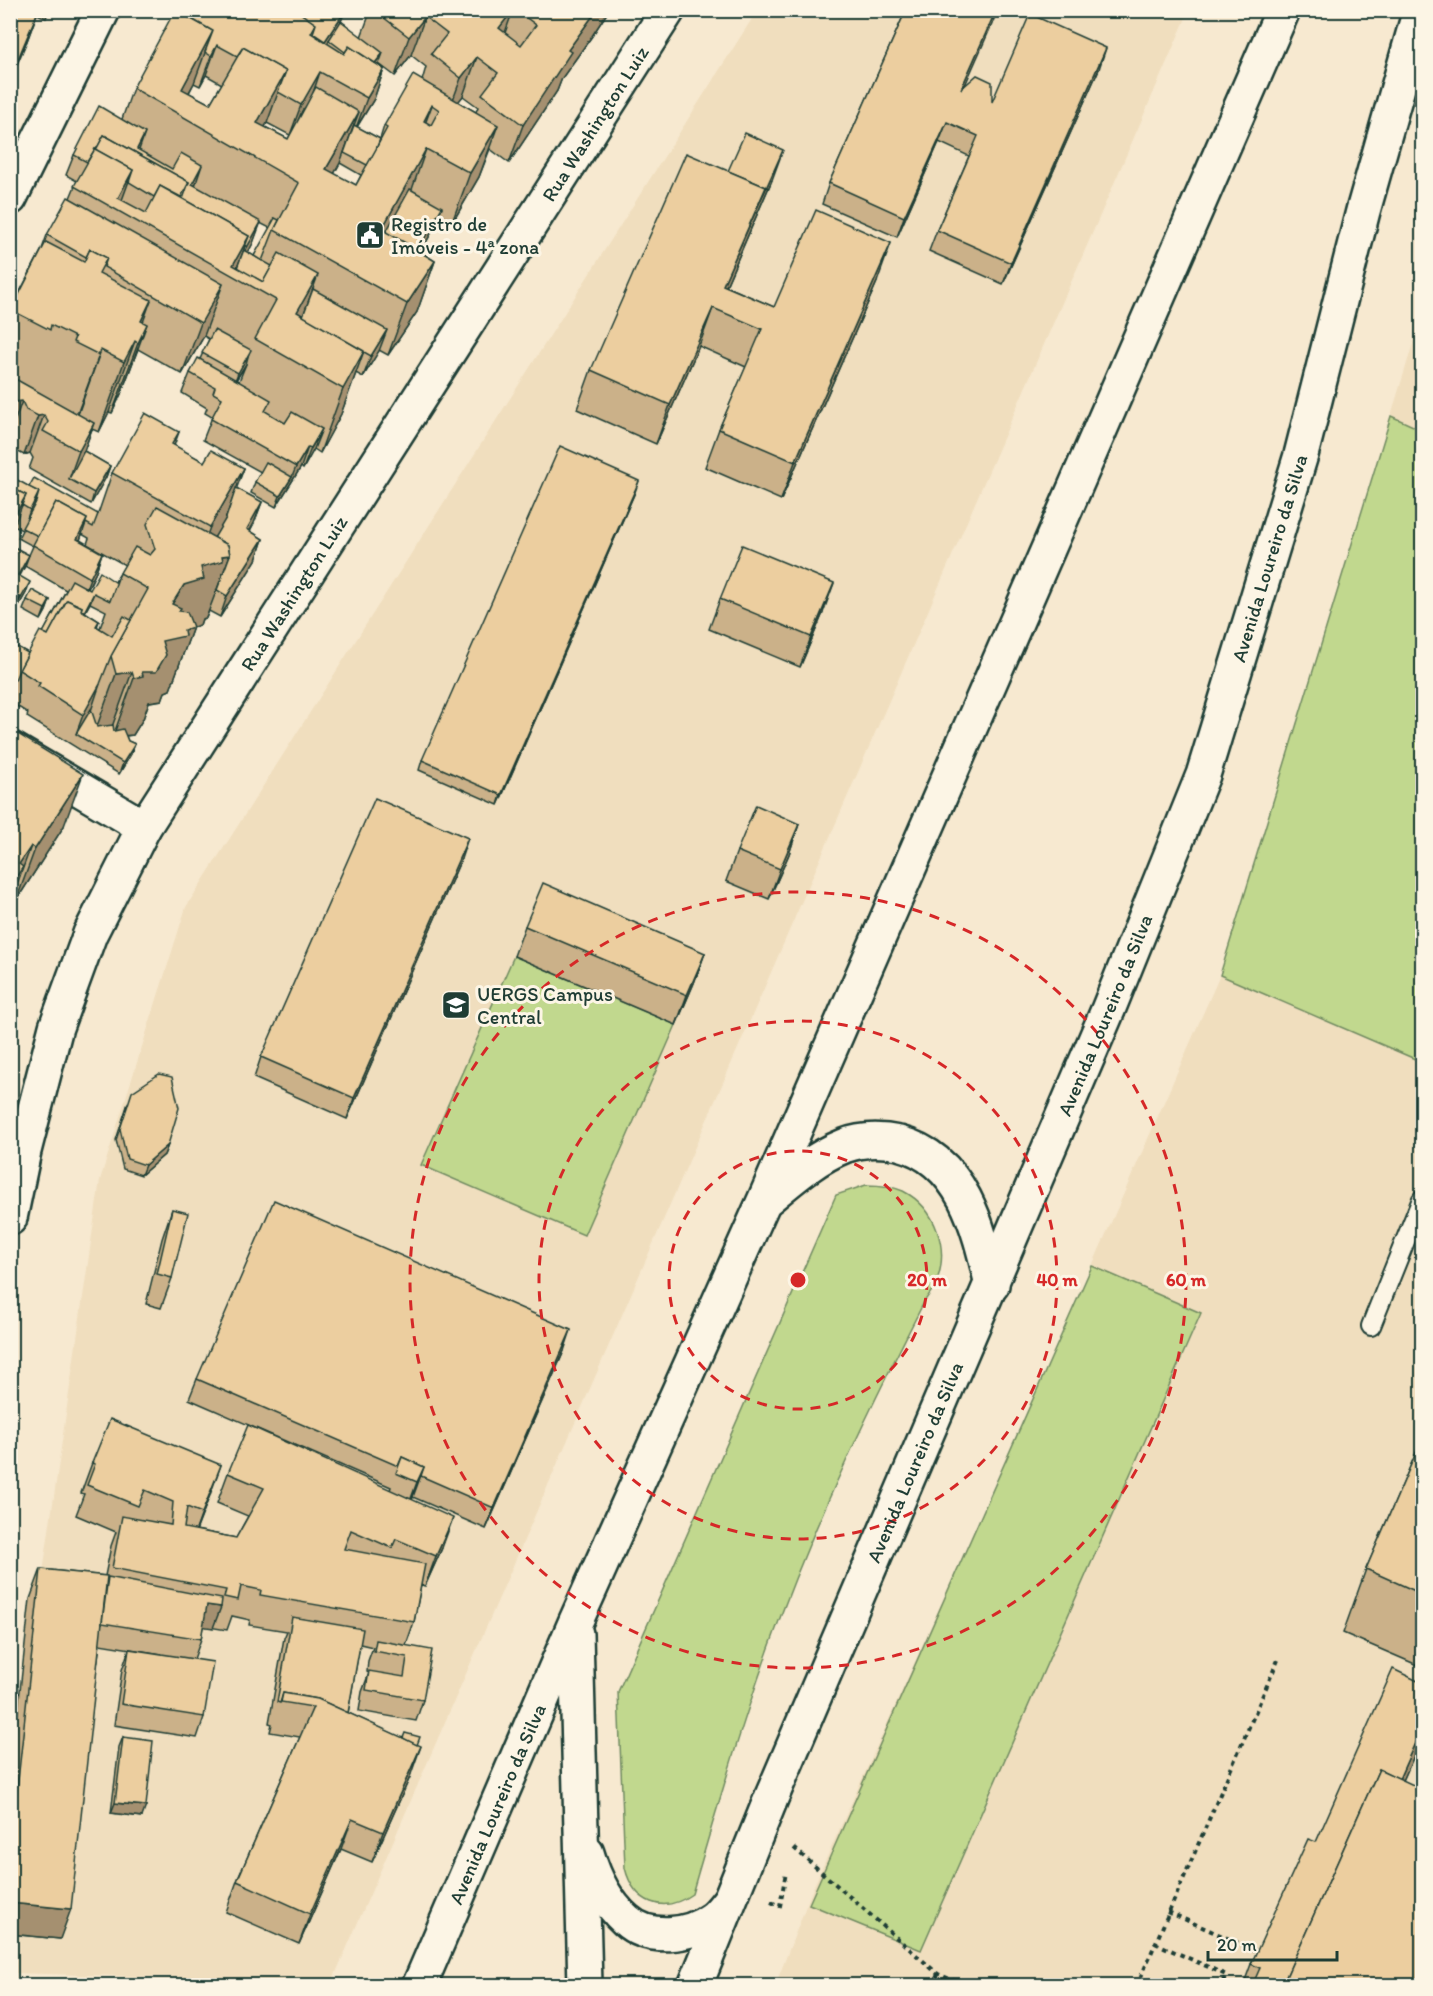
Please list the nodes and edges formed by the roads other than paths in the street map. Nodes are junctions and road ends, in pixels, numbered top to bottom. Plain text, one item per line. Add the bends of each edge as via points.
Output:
1 (103, 10) edge
2 (668, 10) edge
3 (1283, 10) edge
4 (1420, 10) edge
5 (10, 198) edge
6 (10, 748) edge
7 (144, 827) junction
8 (1422, 1199) edge
9 (764, 1201) junction
10 (10, 1218) edge
11 (992, 1285) junction
12 (1371, 1326) dead end
13 (575, 1623) junction
14 (580, 1828) junction
15 (732, 1894) junction
16 (419, 1986) edge
17 (585, 1986) edge
18 (695, 1986) edge

1 - 5 main road
2 - 7 main road, Rua Washington Luiz
3 - 9 main road, Avenida Loureiro da Silva
4 - 11 main road, Avenida Loureiro da Silva via 1363,211 1301,455 1203,775
6 - 7 main road
7 - 10 main road, Rua Washington Luiz via 90,934 57,1027
8 - 12 lane
9 - 11 main road via 809,1165 845,1145 878,1139 910,1146 946,1171 962,1192 982,1243
9 - 13 main road, Avenida Loureiro da Silva
11 - 15 main road, Avenida Loureiro da Silva
13 - 14 main road, Avenida Loureiro da Silva
13 - 16 main road, Avenida Loureiro da Silva
14 - 15 main road via 592,1871 612,1905 628,1922 648,1931 672,1935 694,1929 713,1918
14 - 17 main road, Avenida Loureiro da Silva
15 - 18 main road, Avenida Loureiro da Silva

